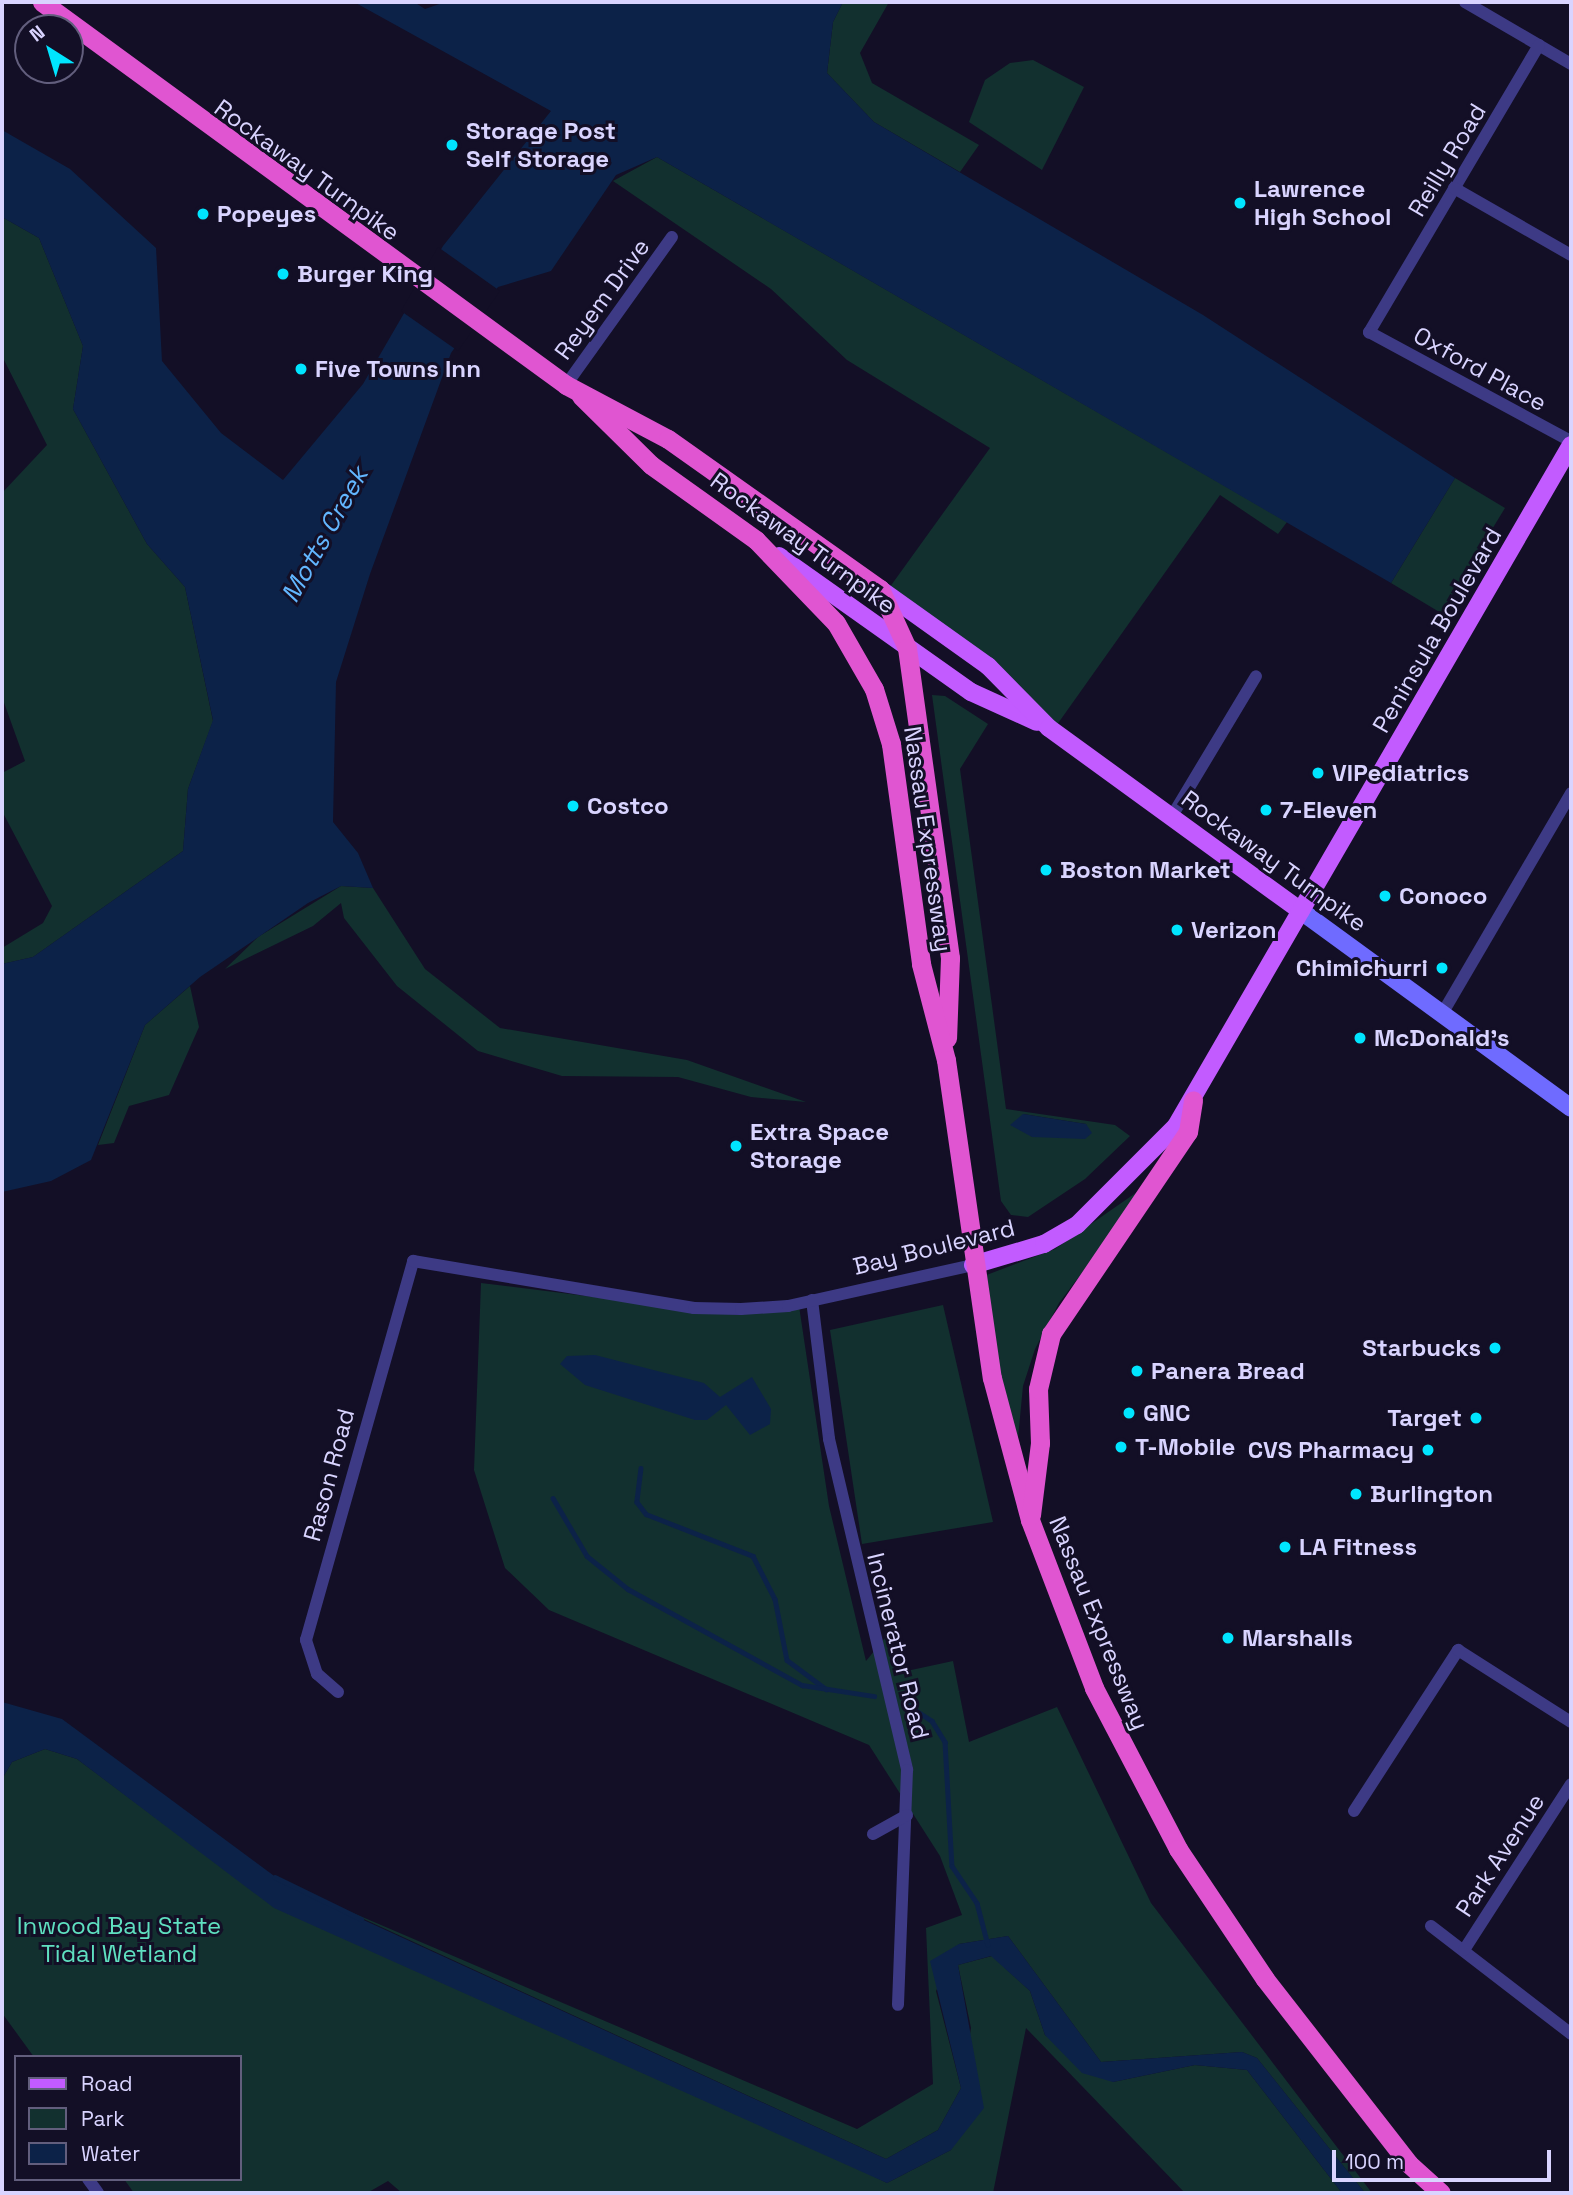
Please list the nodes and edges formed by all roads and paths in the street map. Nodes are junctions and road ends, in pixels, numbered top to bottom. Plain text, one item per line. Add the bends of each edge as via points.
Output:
1 (42, 2) edge
2 (1465, 2) edge
3 (1539, 45) junction
4 (1571, 64) edge
5 (1454, 188) junction
6 (672, 237) dead end
7 (1571, 255) edge
8 (1369, 331) joint
9 (573, 391) junction
10 (1571, 443) edge
11 (756, 540) junction
12 (880, 589) junction
13 (907, 648) junction
14 (1256, 676) dead end
15 (1049, 728) junction
16 (1571, 793) edge
17 (1172, 816) junction
18 (1301, 911) junction
19 (1442, 1014) junction
20 (946, 1060) junction
21 (1194, 1100) junction
22 (1571, 1108) edge
23 (413, 1261) joint
24 (973, 1265) junction
25 (811, 1300) junction
26 (1030, 1520) junction
27 (338, 1692) dead end
28 (1571, 1723) edge
29 (1571, 1784) edge
30 (1354, 1811) dead end
31 (907, 1815) junction
32 (873, 1833) dead end
33 (1431, 1926) dead end
34 (1464, 1950) junction
35 (898, 2005) dead end
36 (1569, 2027) edge
37 (1409, 2164) junction
38 (1424, 2193) edge
39 (1441, 2193) edge

1 - 9 highway, Rockaway Turnpike
2 - 3 street
3 - 4 street
3 - 5 street, Reilly Road
5 - 7 street
5 - 8 street, Reilly Road
6 - 9 street, Reyem Drive
8 - 10 street, Oxford Place
9 - 11 highway, Rockaway Turnpike via 651,465
9 - 12 highway, Rockaway Turnpike via 668,439
10 - 18 main road, Peninsula Boulevard
11 - 13 main road, Rockaway Turnpike
11 - 20 highway, Nassau Expressway via 846,636 881,705 921,964
12 - 13 highway, Nassau Expressway
12 - 15 main road, Rockaway Turnpike via 988,666
13 - 15 main road, Rockaway Turnpike via 971,692
13 - 20 highway, Nassau Expressway via 950,958
14 - 17 street
15 - 17 main road, Rockaway Turnpike
16 - 19 street
17 - 18 main road, Rockaway Turnpike
18 - 19 main road, Rockaway Turnpike
18 - 21 main road, Bay Boulevard
19 - 22 main road, Rockaway Turnpike
20 - 24 highway, Nassau Expressway
21 - 24 main road, Bay Boulevard via 1153,1155 1077,1225 1036,1247
21 - 26 highway via 1188,1132 1051,1334 1039,1375 1040,1443
23 - 25 street, Bay Boulevard via 694,1308
23 - 27 street, Rason Road via 306,1640 317,1674
24 - 25 street, Bay Boulevard
24 - 26 highway, Nassau Expressway via 992,1378
25 - 31 street, Incinerator Road via 829,1439 901,1745
26 - 37 highway, Nassau Expressway via 1094,1688 1178,1849 1265,1979
28 - 30 street via 1458,1650
29 - 34 street, Park Avenue
31 - 32 street
31 - 35 street, Incinerator Road
33 - 34 street
34 - 36 street
37 - 38 highway, Nassau Expressway
37 - 39 highway, Nassau Expressway

